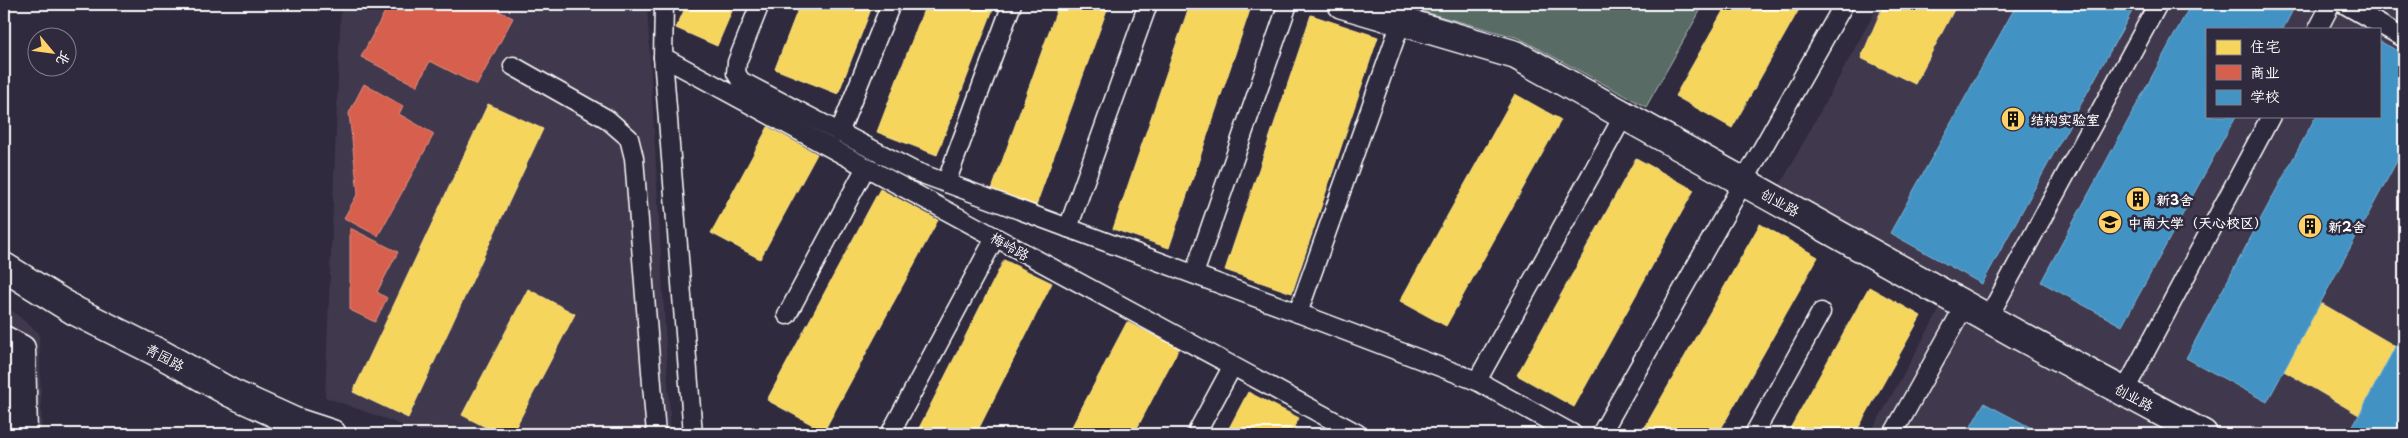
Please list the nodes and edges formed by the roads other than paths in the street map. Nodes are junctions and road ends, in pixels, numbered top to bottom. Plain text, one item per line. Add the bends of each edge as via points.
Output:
1 (664, 4) edge
2 (760, 4) edge
3 (891, 4) edge
4 (1012, 4) edge
5 (1148, 4) edge
6 (1288, 4) edge
7 (1844, 4) edge
8 (2158, 4) edge
9 (2331, 4) edge
10 (2344, 4) edge
11 (1354, 5) edge
12 (1401, 22) junction
13 (2319, 28) edge
14 (2404, 38) edge
15 (663, 57) junction
16 (513, 66) dead end
17 (1624, 115) junction
18 (2270, 118) edge
19 (839, 133) junction
20 (866, 167) junction
21 (1742, 181) junction
22 (946, 183) junction
23 (1068, 228) junction
24 (995, 238) junction
25 (4, 267) edge
26 (1194, 274) junction
27 (1965, 305) junction
28 (1821, 312) dead end
29 (1298, 313) junction
30 (787, 316) dead end
31 (1988, 318) junction
32 (4, 340) edge
33 (1232, 366) junction
34 (1477, 381) junction
35 (2124, 392) junction
36 (1331, 428) edge
37 (23, 434) edge
38 (332, 434) edge
39 (656, 434) edge
40 (693, 434) edge
41 (890, 434) edge
42 (1196, 434) edge
43 (1358, 434) edge
44 (1573, 434) edge
45 (1602, 434) edge
46 (1754, 434) edge
47 (1893, 434) edge
48 (2203, 434) edge

1 - 15 lane
2 - 19 lane via 737,62 736,73 741,82
3 - 19 lane
4 - 22 lane
5 - 23 lane
6 - 26 lane
7 - 21 lane
8 - 31 lane
9 - 13 lane
10 - 14 lane
11 - 12 street, 创业路
12 - 17 street, 创业路 via 1516,55
12 - 29 lane
15 - 20 lane, 梅岭路
15 - 40 lane
16 - 39 lane via 607,119 629,138 634,158
17 - 21 street, 创业路
17 - 34 lane
18 - 35 lane
19 - 22 lane via 914,172
20 - 24 lane, 梅岭路
20 - 30 lane
21 - 27 street, 创业路
21 - 45 lane
22 - 23 lane
23 - 26 lane
24 - 33 lane, 梅岭路
24 - 41 lane
25 - 38 street, 青园路 via 75,311 231,393 295,422
26 - 29 lane
27 - 31 street, 创业路
27 - 47 lane
28 - 46 lane
29 - 34 lane
31 - 35 street, 创业路
32 - 37 street via 21,349
33 - 36 lane, 梅岭路
33 - 42 lane
34 - 44 lane
35 - 48 street, 创业路
36 - 43 lane, 梅岭路

